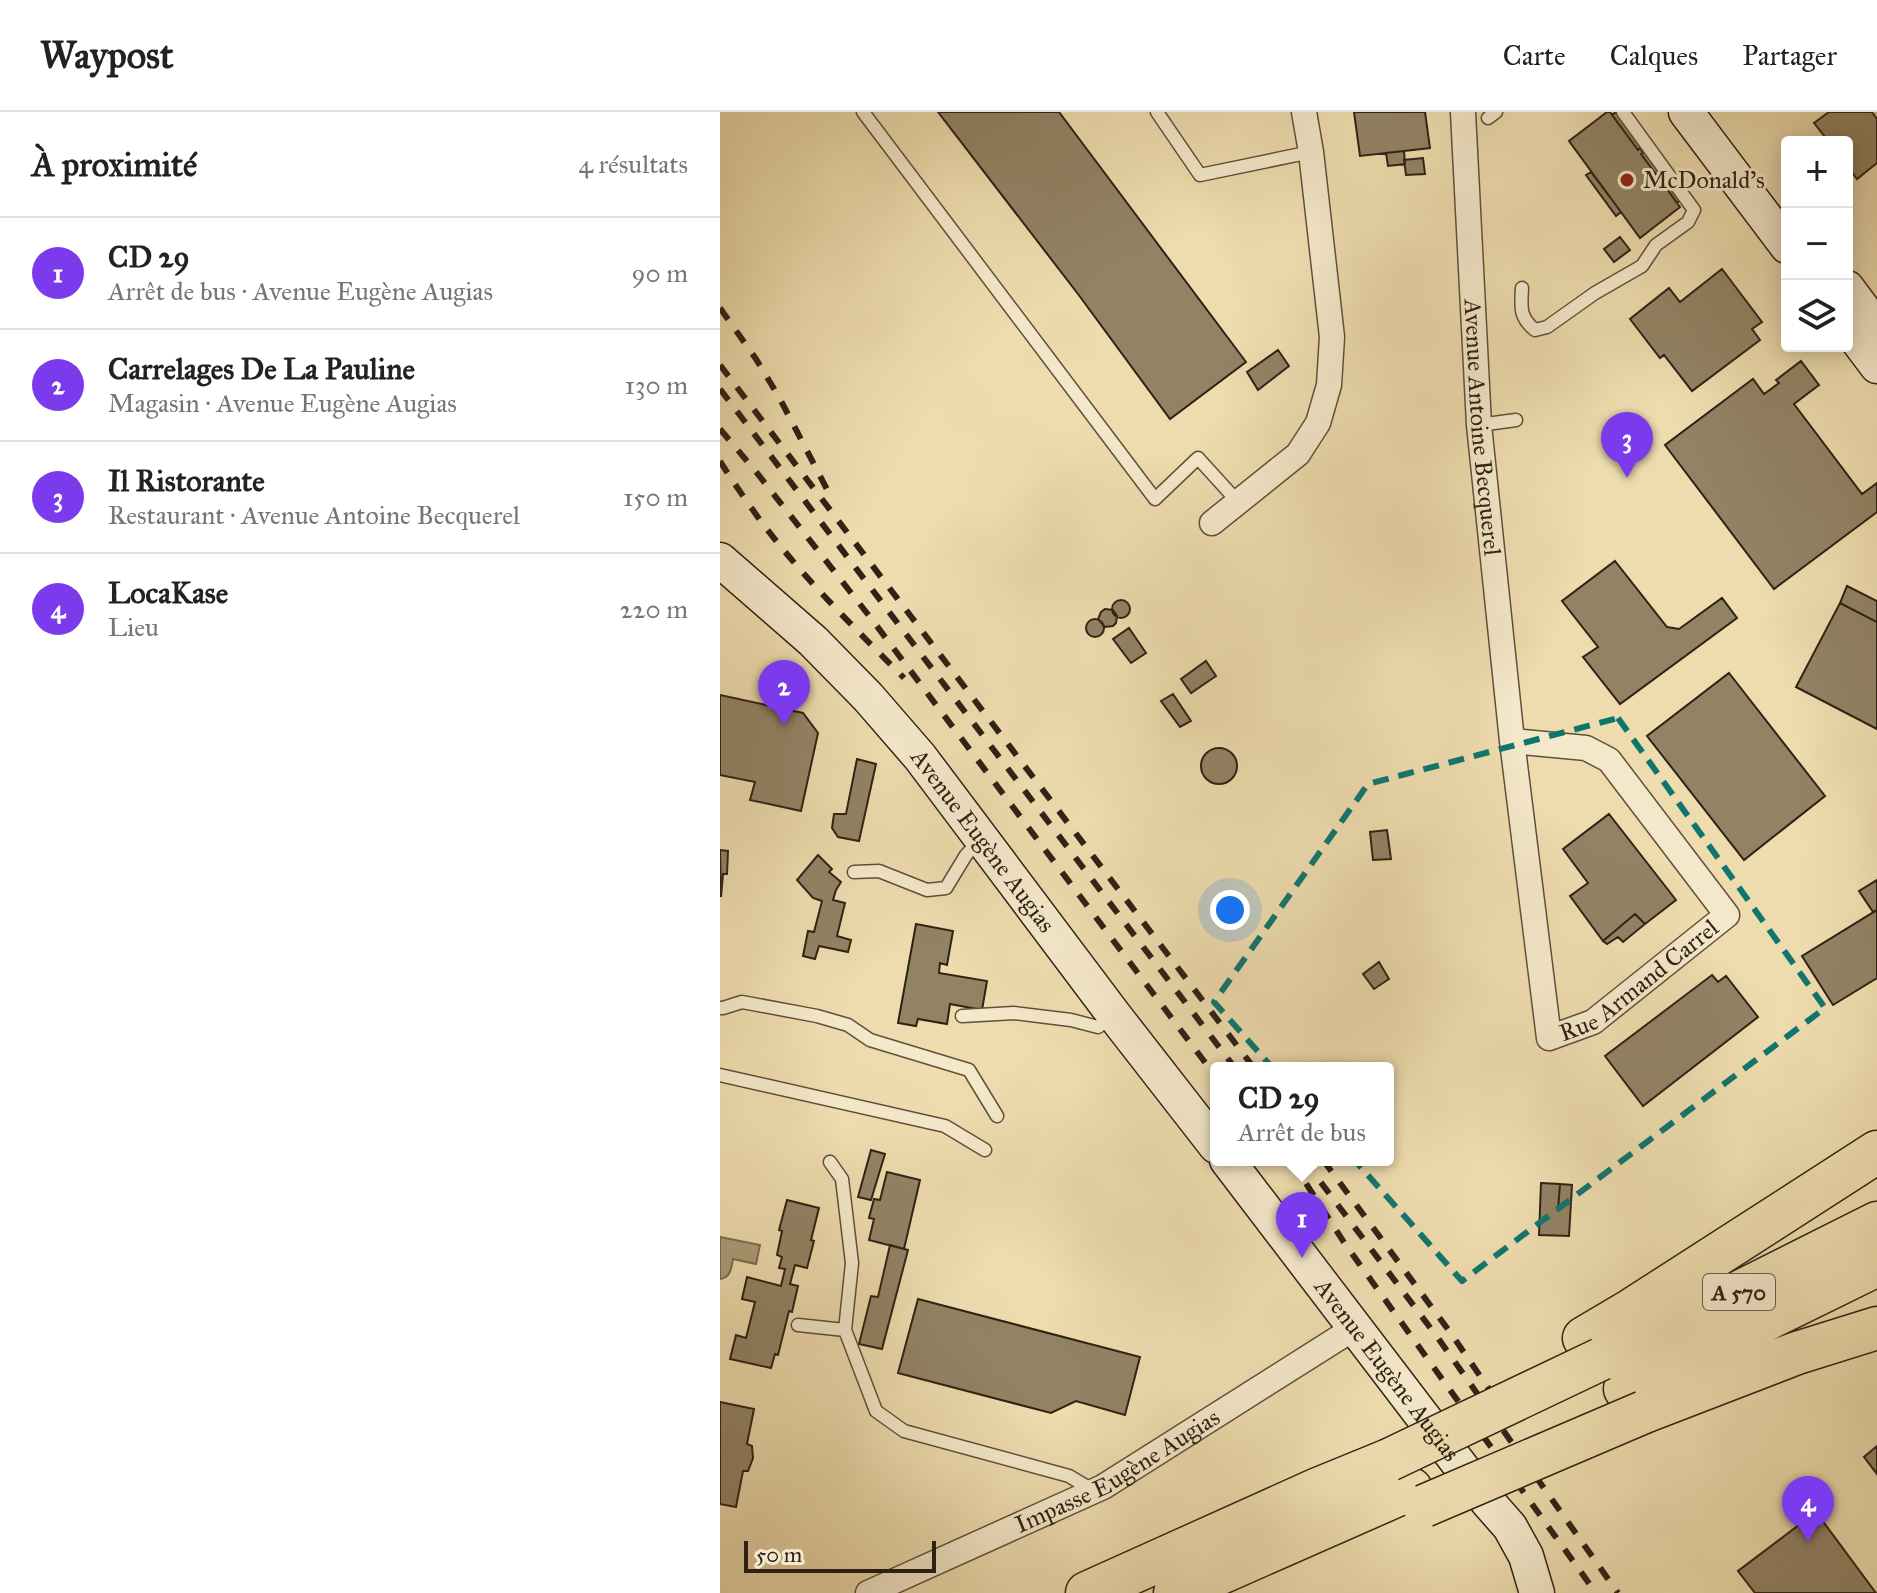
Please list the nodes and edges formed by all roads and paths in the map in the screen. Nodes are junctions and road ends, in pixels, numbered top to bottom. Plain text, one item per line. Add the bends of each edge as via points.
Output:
1 (863, 112) edge
2 (1157, 112) edge
3 (1304, 112) edge
4 (1463, 112) edge
5 (1623, 112) edge
6 (1686, 112) edge
7 (1715, 112) edge
8 (1311, 152) junction
9 (1786, 208) edge
10 (1781, 238) edge
11 (1522, 288) dead end
12 (1853, 296) edge
13 (1877, 328) edge
14 (1853, 334) edge
15 (1877, 366) edge
16 (1516, 420) dead end
17 (1479, 425) junction
18 (1238, 502) junction
19 (1212, 523) dead end
20 (720, 560) edge
21 (1512, 741) junction
22 (982, 839) junction
23 (854, 872) dead end
24 (720, 1008) edge
25 (1114, 1015) junction
26 (962, 1016) dead end
27 (720, 1075) edge
28 (997, 1116) dead end
29 (1210, 1138) edge
30 (985, 1150) dead end
31 (1877, 1152) edge
32 (830, 1162) dead end
33 (1232, 1166) edge
34 (1877, 1223) edge
35 (1877, 1265) edge
36 (798, 1325) dead end
37 (1356, 1327) junction
38 (1877, 1328) edge
39 (845, 1330) junction
40 (1613, 1375) junction
41 (1400, 1474) junction
42 (1094, 1491) junction
43 (1488, 1502) junction
44 (1193, 1585) edge
45 (868, 1593) edge
46 (1087, 1593) edge
47 (1511, 1593) edge
48 (1537, 1593) edge

1 - 18 lane via 1155,499 1198,458
2 - 8 lane via 1200,175
3 - 8 street
4 - 17 street, Avenue Antoine Becquerel
5 - 11 lane via 1694,210 1688,222 1656,245 1642,266 1547,327 1535,330 1527,323
6 - 10 main road
7 - 9 main road
8 - 18 street via 1332,337 1329,385 1318,423 1298,454
12 - 13 main road
14 - 15 main road
16 - 17 lane
17 - 21 street, Avenue Antoine Becquerel
18 - 19 street
20 - 22 main road, Avenue Eugène Augias via 868,697
21 - 21 street, Rue Armand Carrel via 1543,991 1549,1038 1593,1022 1727,915 1609,760 1586,748
22 - 23 lane via 946,888 927,890 879,871
22 - 25 main road, Avenue Eugène Augias
24 - 28 lane via 742,1002 817,1016 848,1025 870,1040 969,1070
25 - 26 lane via 1098,1027 1014,1013
25 - 29 main road, Avenue Eugène Augias
27 - 30 lane via 945,1126
31 - 40 highway via 1633,1309
32 - 39 lane via 842,1179 852,1263
33 - 37 main road, Avenue Eugène Augias
34 - 40 highway, A 570 via 1676,1324
35 - 40 highway, A 570
36 - 39 lane
37 - 42 street, Impasse Eugène Augias
37 - 43 main road, Avenue Eugène Augias
38 - 40 highway via 1797,1353
39 - 42 lane via 876,1411 904,1431 1069,1476
40 - 41 highway, A 570
40 - 41 highway
41 - 44 highway, A 570
41 - 46 highway, A 570 via 1318,1489
42 - 45 street, Impasse Eugène Augias
43 - 47 main road, Avenue Eugène Augias via 1502,1536
43 - 48 main road, Avenue Eugène Augias via 1526,1556

